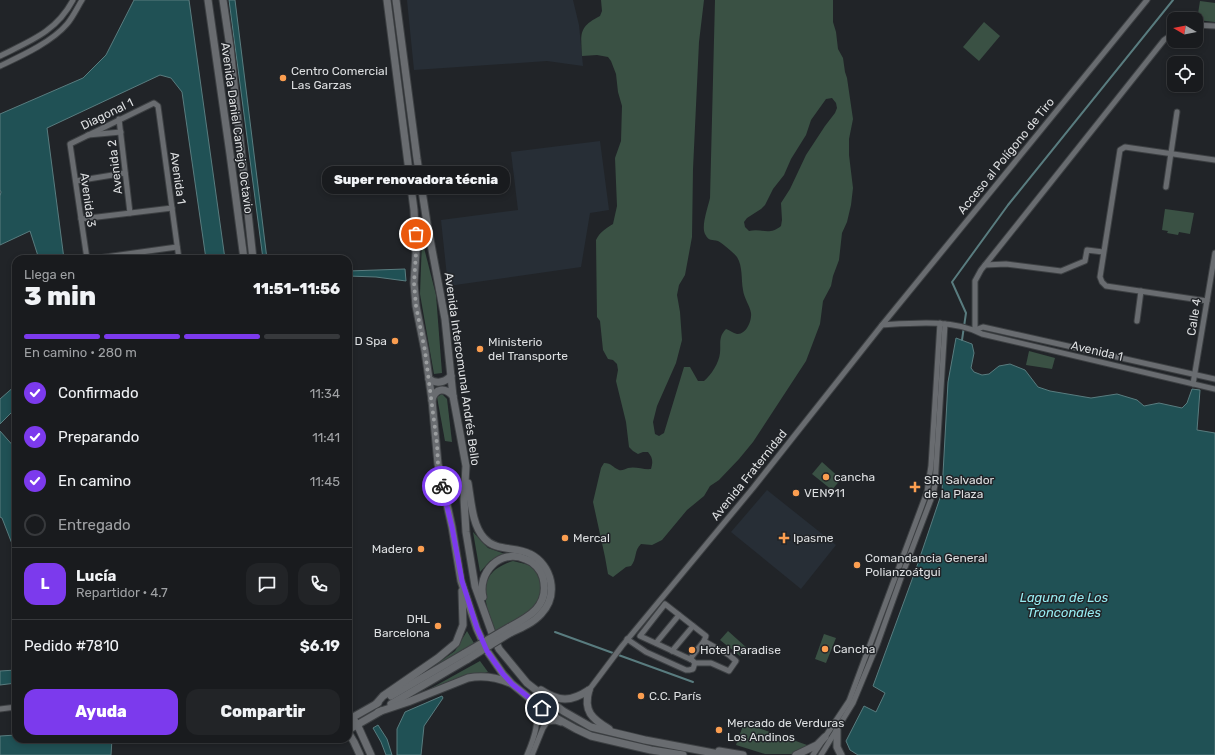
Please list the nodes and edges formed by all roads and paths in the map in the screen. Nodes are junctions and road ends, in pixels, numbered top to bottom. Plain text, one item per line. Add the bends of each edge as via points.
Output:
1 (73, 0) edge
2 (82, 0) edge
3 (208, 0) edge
4 (222, 0) edge
5 (386, 0) edge
6 (396, 0) edge
7 (1148, 0) edge
8 (1203, 25) edge
9 (1215, 26) edge
10 (1167, 38) edge
11 (0, 56) edge
12 (0, 66) edge
13 (153, 103) joint
14 (1178, 112) dead end
15 (119, 119) junction
16 (121, 132) junction
17 (85, 136) junction
18 (70, 145) joint
19 (1171, 153) junction
20 (1215, 160) edge
21 (125, 173) junction
22 (76, 181) junction
23 (1166, 187) dead end
24 (172, 208) junction
25 (130, 213) junction
26 (80, 219) junction
27 (177, 247) junction
28 (1104, 252) junction
29 (1215, 253) edge
30 (86, 255) edge
31 (120, 255) edge
32 (178, 255) edge
33 (243, 255) edge
34 (253, 255) edge
35 (985, 265) junction
36 (1141, 291) junction
37 (1207, 301) junction
38 (1137, 321) dead end
39 (947, 324) junction
40 (882, 325) junction
41 (973, 330) junction
42 (1195, 375) junction
43 (451, 376) junction
44 (429, 379) junction
45 (1215, 379) edge
46 (1193, 384) junction
47 (1215, 389) edge
48 (453, 396) junction
49 (432, 400) junction
50 (466, 466) junction
51 (462, 581) junction
52 (679, 615) junction
53 (693, 626) junction
54 (509, 631) junction
55 (491, 632) junction
56 (627, 639) junction
57 (704, 641) junction
58 (656, 644) junction
59 (672, 651) junction
60 (467, 656) junction
61 (690, 659) junction
62 (695, 663) junction
63 (520, 676) junction
64 (512, 684) junction
65 (589, 690) junction
66 (534, 702) junction
67 (376, 704) junction
68 (12, 708) edge
69 (0, 709) edge
70 (378, 712) junction
71 (352, 716) edge
72 (352, 720) edge
73 (357, 724) junction
74 (568, 725) junction
75 (352, 728) edge
76 (837, 730) junction
77 (616, 733) junction
78 (825, 737) junction
79 (352, 738) edge
80 (659, 742) junction
81 (657, 751) junction
82 (360, 755) edge
83 (371, 755) edge
84 (527, 755) edge
85 (532, 755) edge
86 (675, 755) edge
87 (683, 755) edge
88 (724, 755) edge
89 (743, 755) edge
90 (796, 755) edge
91 (813, 755) edge
92 (821, 755) edge
93 (841, 755) edge

1 - 11 street via 63,16 38,38
2 - 12 street via 66,25 54,36
3 - 33 main road, Avenida Daniel Camejo Octavio
4 - 34 main road, Avenida Daniel Camejo Octavio via 231,54
5 - 44 main road via 414,215 416,306
6 - 43 main road, Avenida Intercomunal Andrés Bello via 426,223 445,319
7 - 40 street, Acceso al Polígono de Tiro
8 - 9 street
10 - 35 street
13 - 15 street, Diagonal 1
13 - 24 street, Avenida 1 via 158,106
14 - 19 street
15 - 16 street, Avenida 2
15 - 17 street, Diagonal 1
16 - 17 street
16 - 21 street, Avenida 2
17 - 18 street, Diagonal 1
18 - 22 street, Avenida 3
19 - 20 street
19 - 23 street
19 - 28 street via 1125,147 1120,150
21 - 22 street
21 - 25 street, Avenida 2
22 - 26 street, Avenida 3
24 - 25 street
24 - 27 street, Avenida 1
25 - 26 street
26 - 30 street, Avenida 3
27 - 31 street
27 - 32 street, Avenida 1
28 - 35 street via 1087,250 1085,261 1062,271 1006,264
28 - 36 street via 1100,277 1102,282 1106,286
29 - 37 street, Calle 4
35 - 41 street via 975,281
36 - 37 street
36 - 38 street
37 - 42 street, Calle 4
39 - 40 street
39 - 41 street
39 - 76 street via 933,494 871,660 850,711
39 - 78 street via 927,492 849,701
40 - 56 street, Avenida Fraternidad via 753,488
41 - 42 street, Avenida 1 via 983,327
41 - 46 street, Avenida 1
42 - 45 street, Avenida 1
42 - 46 street, Calle 4
43 - 44 main road via 447,381 440,382
43 - 48 main road, Avenida Intercomunal Andrés Bello
44 - 49 main road
46 - 47 street, Avenida 1
48 - 49 main road via 450,392 440,390 436,391
48 - 50 main road, Avenida Intercomunal Andrés Bello
49 - 51 main road via 439,475
50 - 54 main road via 477,526 484,538 500,548 529,553 543,564 551,579 550,599 542,613 535,620
50 - 55 main road, Avenida Intercomunal Andrés Bello via 464,499 467,539 475,586
51 - 64 main road via 487,651
51 - 67 main road via 463,625 456,643
52 - 53 street
52 - 58 street
52 - 58 street via 664,604 639,634
53 - 57 street via 707,636
53 - 59 street
54 - 55 main road via 541,604 544,593 540,571 525,558 502,559 485,573 481,589
54 - 60 main road, bridge
55 - 63 main road, Avenida Intercomunal Andrés Bello via 499,649
56 - 62 street via 646,652 686,670 694,668
56 - 65 street, Avenida Fraternidad
57 - 61 street
57 - 62 street via 735,659 735,664 729,671 710,663
58 - 59 street
59 - 61 street
60 - 67 main road
60 - 70 main road
61 - 62 street
63 - 65 main road via 556,698 568,700
63 - 77 main road, Avenida Intercomunal Andrés Bello via 563,711 591,727
64 - 66 main road
64 - 70 main road via 490,677 468,678
65 - 77 main road via 587,698 593,719
66 - 74 main road
66 - 84 street via 537,713 536,733
67 - 71 main road
68 - 69 street
70 - 73 main road
72 - 73 main road
73 - 75 main road
73 - 83 main road
74 - 81 main road via 590,736
74 - 85 street via 555,721 547,722
76 - 92 street
76 - 93 main road via 837,747
77 - 80 main road, Avenida Intercomunal Andrés Bello
78 - 90 main road via 817,745
78 - 91 street
79 - 82 main road
80 - 88 main road, Avenida Intercomunal Andrés Bello
80 - 89 main road
81 - 86 main road
81 - 87 main road

